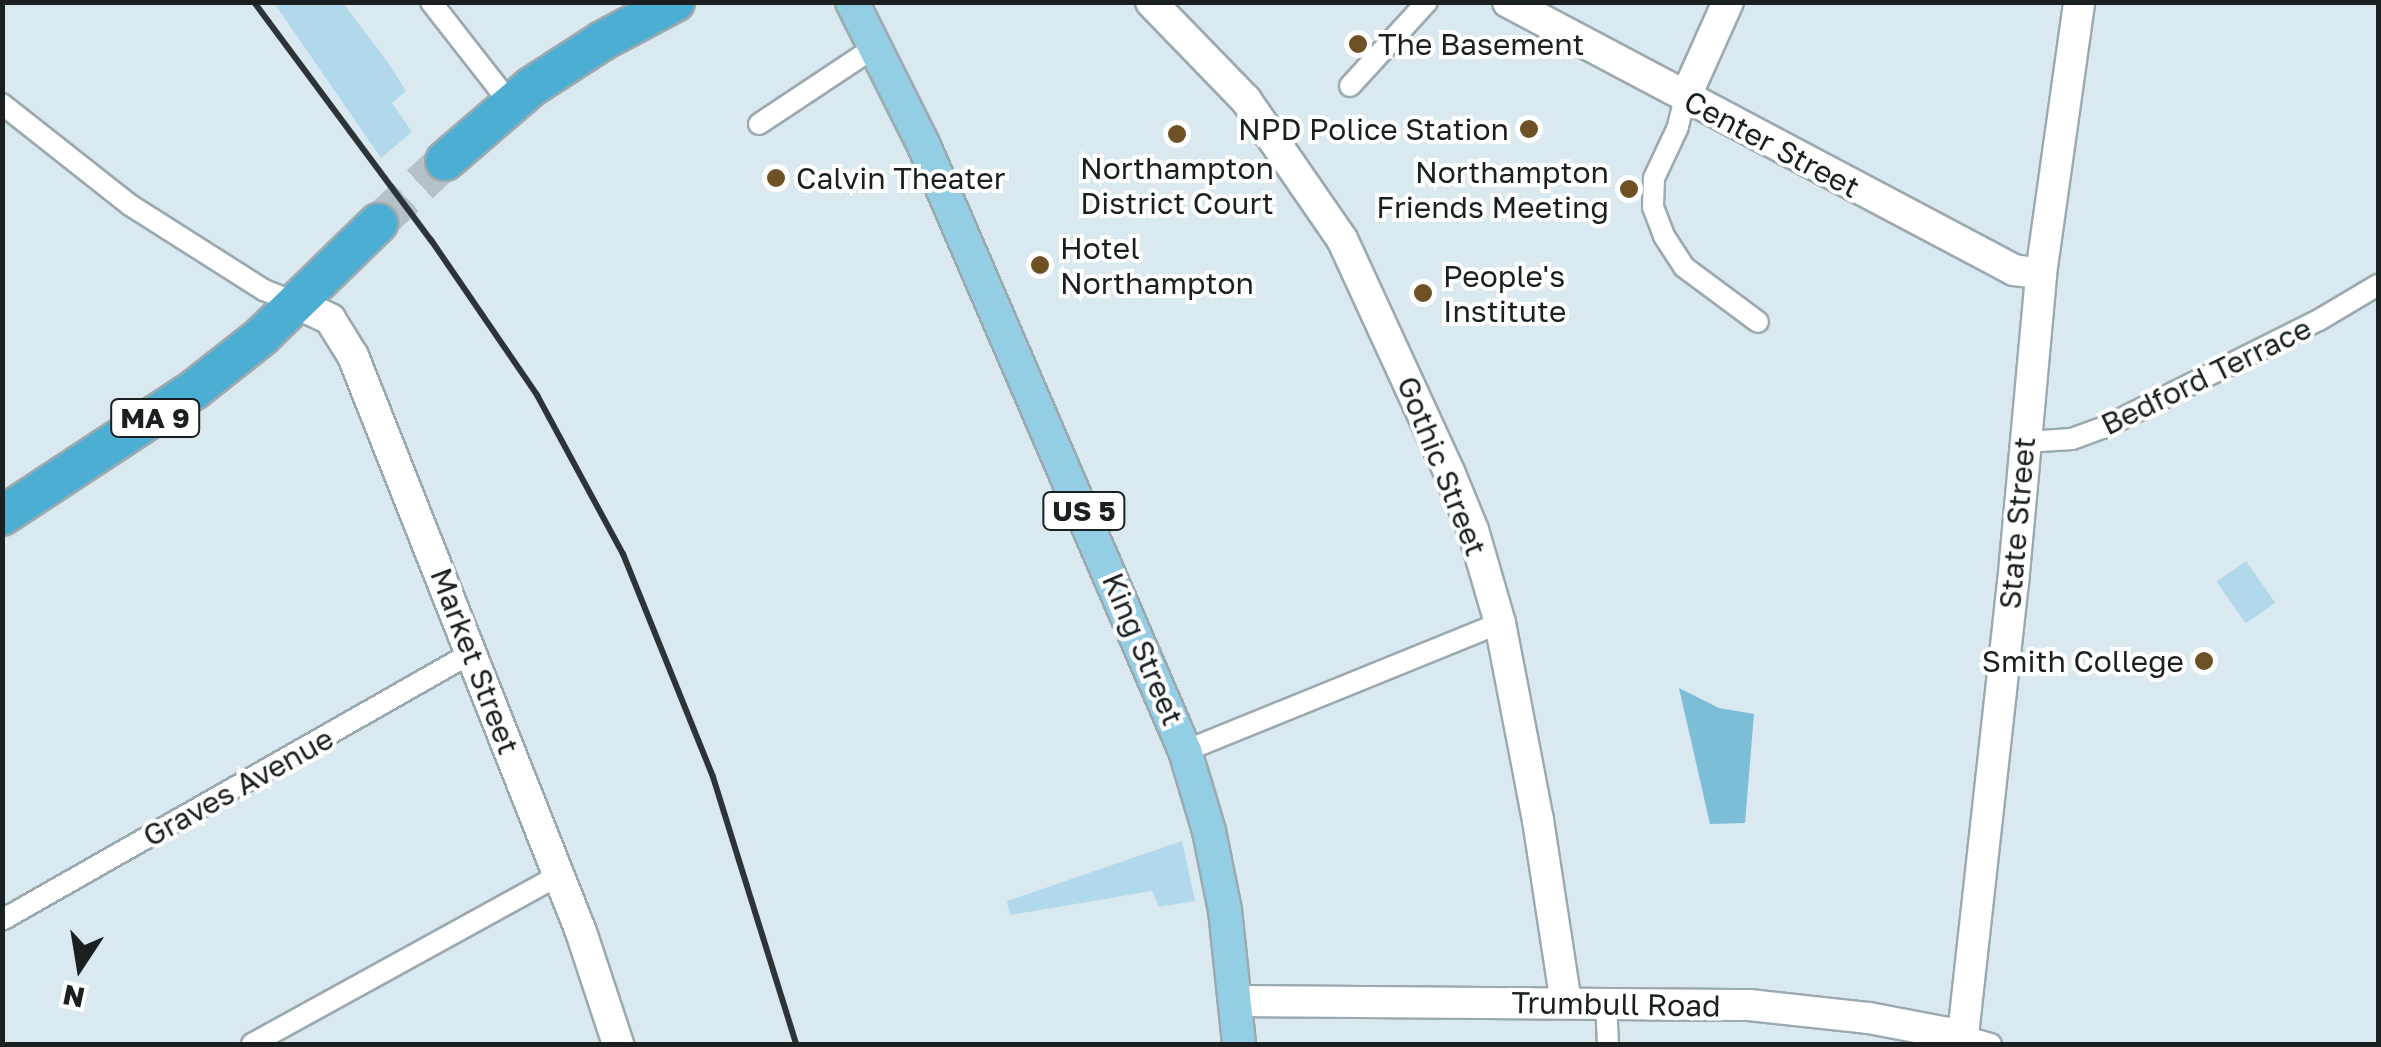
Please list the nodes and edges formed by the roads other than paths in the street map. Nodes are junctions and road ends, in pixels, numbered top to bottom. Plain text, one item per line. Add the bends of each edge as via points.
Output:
1 (431, 2) edge
2 (674, 2) edge
3 (852, 2) edge
4 (1151, 2) edge
5 (1426, 2) edge
6 (1508, 2) edge
7 (1728, 2) edge
8 (2078, 2) edge
9 (874, 46) junction
10 (1350, 86) dead end
11 (1685, 98) junction
12 (510, 103) junction
13 (2, 104) edge
14 (759, 124) dead end
15 (445, 161) tunnel mouth
16 (378, 223) tunnel mouth
17 (2041, 274) junction
18 (2378, 285) edge
19 (296, 303) junction
20 (1758, 322) dead end
21 (2025, 442) junction
22 (2, 516) edge
23 (1500, 622) junction
24 (473, 652) junction
25 (1184, 751) junction
26 (558, 876) junction
27 (2, 920) edge
28 (1237, 1001) junction
29 (1566, 1002) junction
30 (1606, 1003) junction
31 (1972, 1042) edge
32 (252, 1044) edge
33 (618, 1044) edge
34 (1239, 1044) edge
35 (1608, 1044) edge

1 - 12 street
2 - 12 highway
3 - 9 main road, King Street / US 5
4 - 23 street, Gothic Street via 1256,114 1342,239 1450,474
5 - 10 street
6 - 11 street, Center Street
7 - 11 street
8 - 17 street, State Street
9 - 14 street
9 - 25 main road, King Street / US 5 via 1098,541
11 - 17 street, Center Street via 2014,270
11 - 20 street via 1654,178 1653,207 1684,268
12 - 15 highway
13 - 19 street via 130,205 264,290
16 - 19 highway, MA 9
17 - 21 street, State Street
18 - 21 street, Bedford Terrace via 2103,428 2072,440
19 - 22 highway, MA 9 via 195,390
19 - 24 street, Market Street via 330,318 353,356
21 - 31 street, State Street
23 - 25 street
23 - 29 street, Gothic Street
24 - 26 street, Market Street
24 - 27 street, Graves Avenue
25 - 28 main road, King Street / US 5 via 1209,831
26 - 32 street
26 - 33 street, Market Street
28 - 29 street, Trumbull Road
28 - 34 main road, King Street / US 5
29 - 30 street, Trumbull Road
30 - 31 street, Trumbull Road via 1806,1010
30 - 35 street

